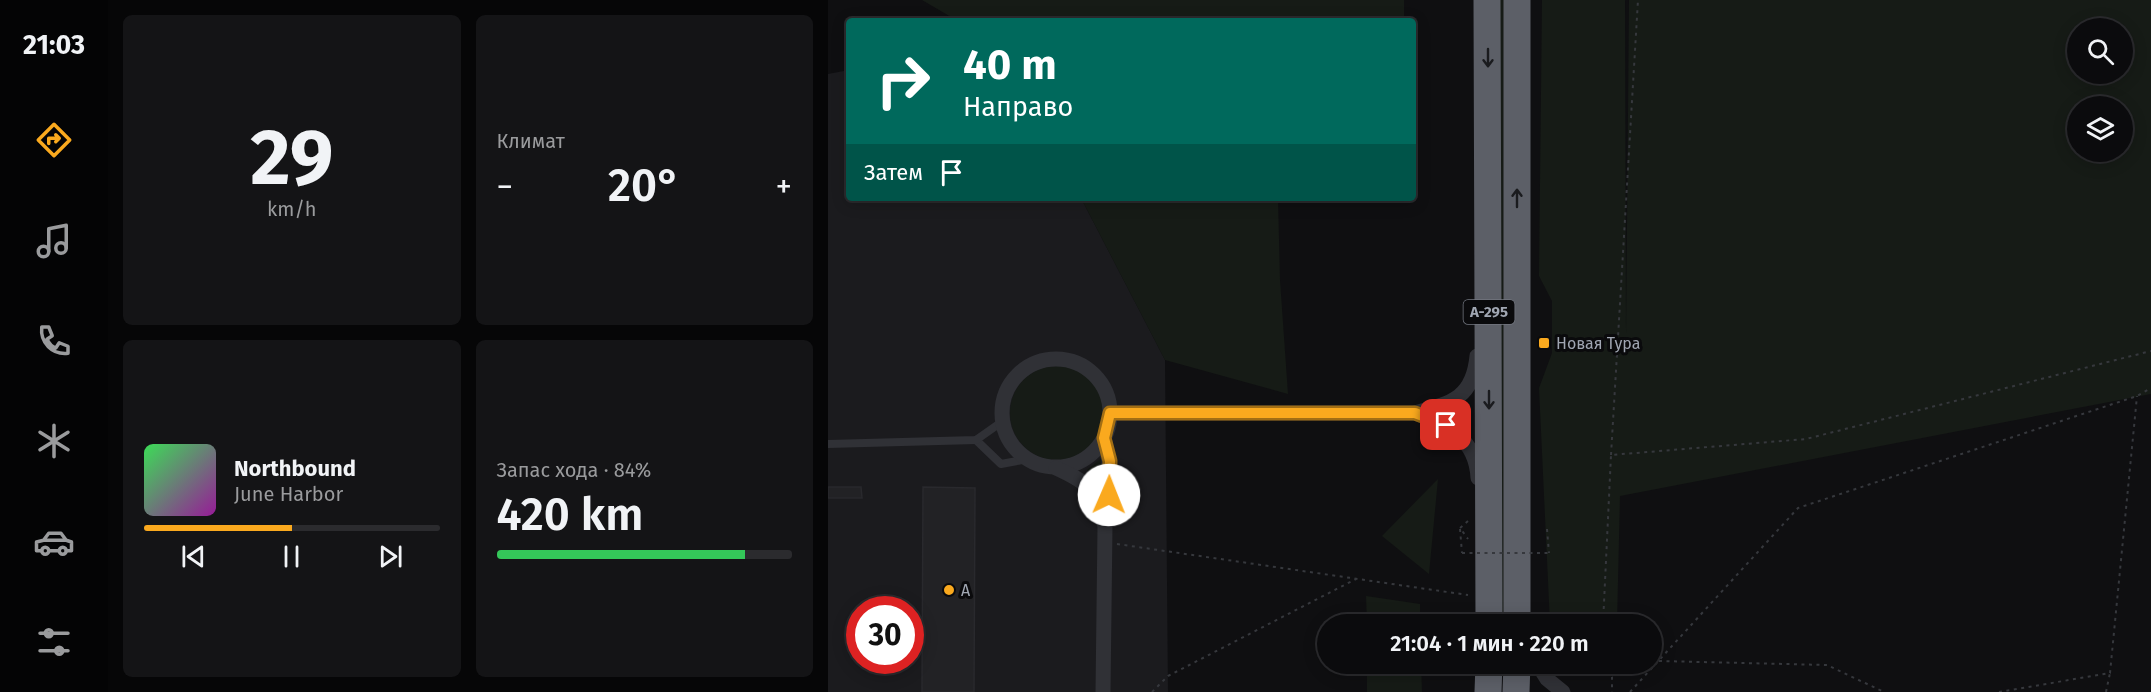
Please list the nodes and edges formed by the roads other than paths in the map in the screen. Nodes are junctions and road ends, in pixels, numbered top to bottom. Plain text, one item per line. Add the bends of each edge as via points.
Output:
1 (1487, 0) edge
2 (1517, 0) edge
3 (1490, 244) junction
4 (1517, 256) junction
5 (1110, 413) junction
6 (1415, 413) junction
7 (1003, 421) junction
8 (1104, 438) junction
9 (976, 440) junction
10 (828, 444) edge
11 (1028, 459) junction
12 (1055, 467) junction
13 (1105, 526) junction
14 (1479, 591) junction
15 (1486, 614) edge
16 (1517, 614) edge
17 (1527, 614) edge
18 (1489, 674) edge
19 (1516, 674) edge
20 (1527, 674) edge
21 (1544, 674) edge
22 (1103, 692) edge
23 (1488, 692) edge
24 (1516, 692) edge
25 (1526, 692) edge
26 (1563, 692) edge

1 -> 3 highway, А-295
4 -> 2 highway, А-295
3 - 6 street via 1479,270 1475,374 1459,398
3 -> 14 highway, А-295
4 - 16 highway, А-295
4 - 17 street, А-295 via 1528,342
5 - 6 street
5 - 7 street via 1108,398 1097,378 1077,363 1052,359 1028,367 1014,380 1005,396
5 - 8 street
6 - 14 street via 1457,432 1475,458
7 - 9 lane
7 - 11 street via 1012,444
8 - 12 street via 1084,460
8 - 13 street via 1110,461
9 - 10 lane
9 - 11 lane via 1001,464
11 - 12 street
12 - 13 street via 1085,482
13 - 22 street
14 - 15 highway, А-295
18 - 23 highway
19 - 24 highway
20 - 25 street
21 - 26 street

